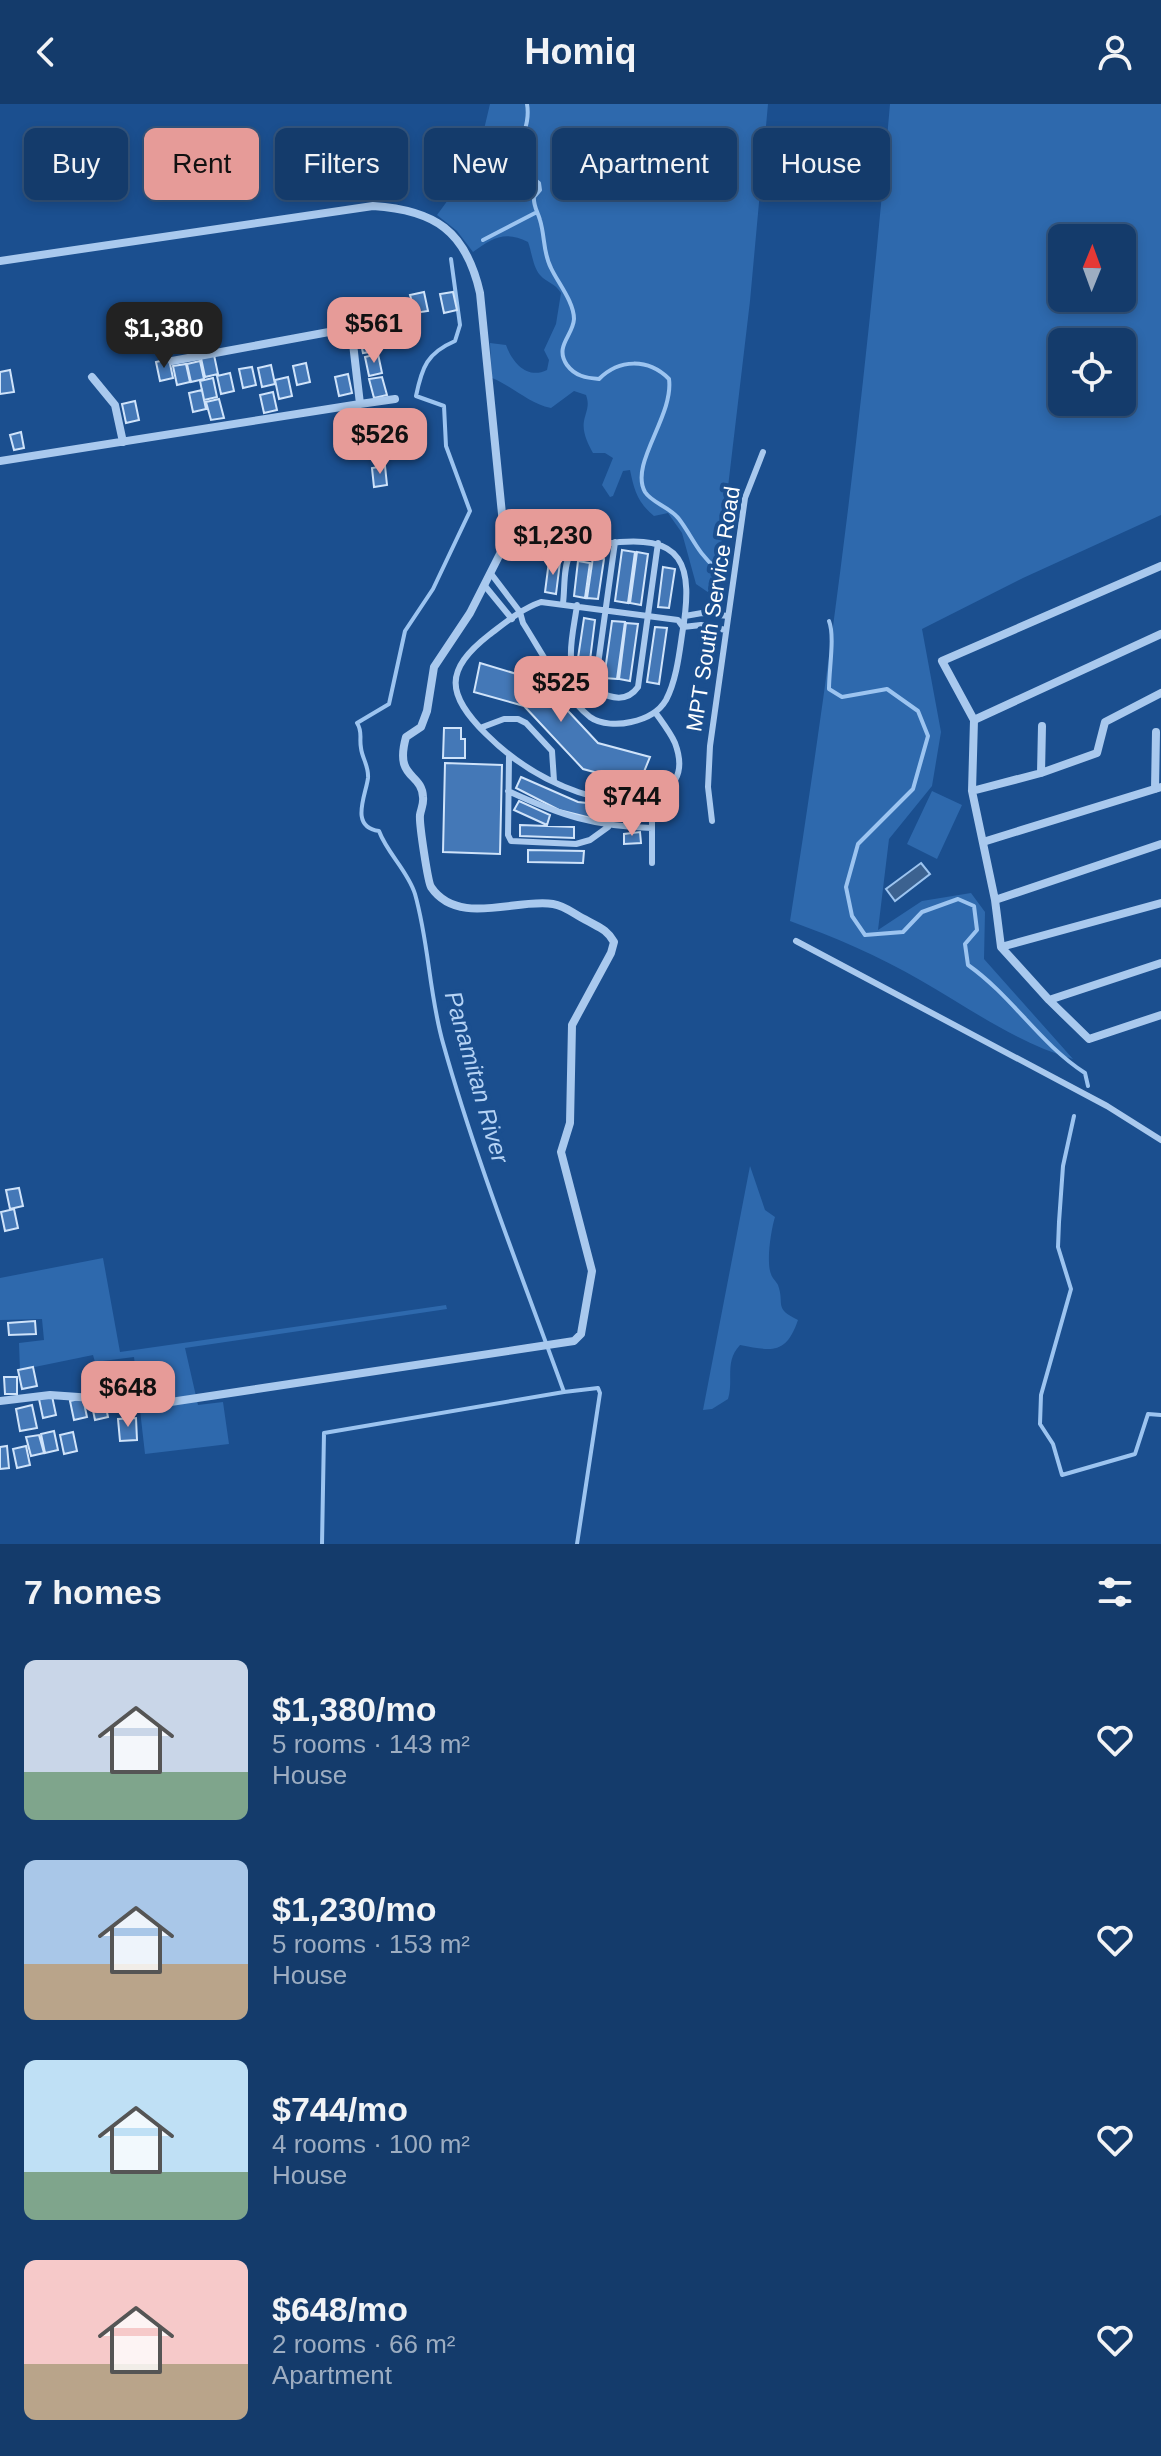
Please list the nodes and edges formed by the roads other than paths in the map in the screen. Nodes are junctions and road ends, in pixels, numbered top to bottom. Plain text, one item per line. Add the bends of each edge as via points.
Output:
1 (0, 261) edge
2 (172, 361) dead end
3 (92, 377) dead end
4 (395, 399) dead end
5 (360, 404) junction
6 (123, 442) junction
7 (763, 452) dead end
8 (0, 461) edge
9 (615, 542) junction
10 (658, 543) junction
11 (1161, 566) edge
12 (492, 575) junction
13 (485, 586) junction
14 (563, 603) junction
15 (577, 605) junction
16 (606, 609) junction
17 (520, 612) junction
18 (648, 615) junction
19 (685, 615) junction
20 (728, 616) junction
21 (511, 619) junction
22 (678, 620) junction
23 (523, 623) junction
24 (683, 627) junction
25 (726, 630) junction
26 (1161, 634) edge
27 (595, 686) junction
28 (1161, 693) edge
29 (655, 712) junction
30 (974, 720) junction
31 (1042, 726) dead end
32 (480, 728) junction
33 (1156, 732) dead end
34 (509, 757) junction
35 (1041, 773) junction
36 (554, 781) junction
37 (1158, 788) edge
38 (508, 791) junction
39 (972, 791) junction
40 (652, 797) junction
41 (712, 821) dead end
42 (608, 827) junction
43 (652, 828) junction
44 (983, 842) junction
45 (1161, 844) edge
46 (652, 863) dead end
47 (995, 900) junction
48 (1161, 903) edge
49 (796, 941) dead end
50 (1001, 947) junction
51 (1161, 963) edge
52 (1049, 1000) junction
53 (1161, 1015) edge
54 (1161, 1140) edge
55 (0, 1401) edge

1 - 12 street via 373,206 413,211 442,224 464,248 480,293 505,532 503,554
2 - 5 street via 347,329
3 - 6 street via 115,405
4 - 5 street
5 - 6 street
6 - 8 street
7 - 20 lane, MPT South Service Road via 745,498
9 - 10 lane
9 - 14 lane via 571,555
9 - 16 lane
10 - 18 lane
10 - 19 lane via 684,567
11 - 30 street via 942,661
12 - 13 street
12 - 17 lane
13 - 21 lane
13 - 55 street via 434,667 427,711 421,727 406,737 403,761 423,794 420,830 432,889 451,904 487,909 552,904 602,927 614,942 572,1025 570,1123 561,1152 592,1271 581,1334 574,1341 547,1346 164,1403 50,1395
14 - 15 lane
14 - 17 lane via 541,602
15 - 16 lane
15 - 27 lane via 572,660
16 - 18 lane
16 - 27 lane
17 - 21 lane
17 - 23 lane
18 - 22 lane
18 - 27 lane via 638,687 618,699
19 - 20 lane
19 - 22 lane
19 - 24 lane
20 - 25 lane, MPT South Service Road
21 - 23 lane
21 - 32 lane via 468,652 456,671 457,694
22 - 24 lane
23 - 29 lane via 590,717 626,724
24 - 25 lane
24 - 29 lane via 672,684
25 - 41 lane, MPT South Service Road via 708,759
26 - 30 street
28 - 35 street via 1105,722 1097,753
29 - 40 lane via 678,759 674,781
30 - 39 street
31 - 35 street
32 - 34 lane
32 - 36 lane via 510,718 526,723 552,751
33 - 37 street
34 - 36 lane
34 - 38 lane
35 - 39 street
36 - 40 lane via 596,797
37 - 44 street
38 - 42 lane
38 - 42 lane via 511,841 576,844
39 - 44 street
40 - 43 lane
42 - 43 lane
43 - 46 lane
44 - 47 street
45 - 47 street
47 - 50 street
48 - 50 street
49 - 54 lane via 1107,1106
50 - 52 street
51 - 52 street
52 - 53 street via 1089,1039

